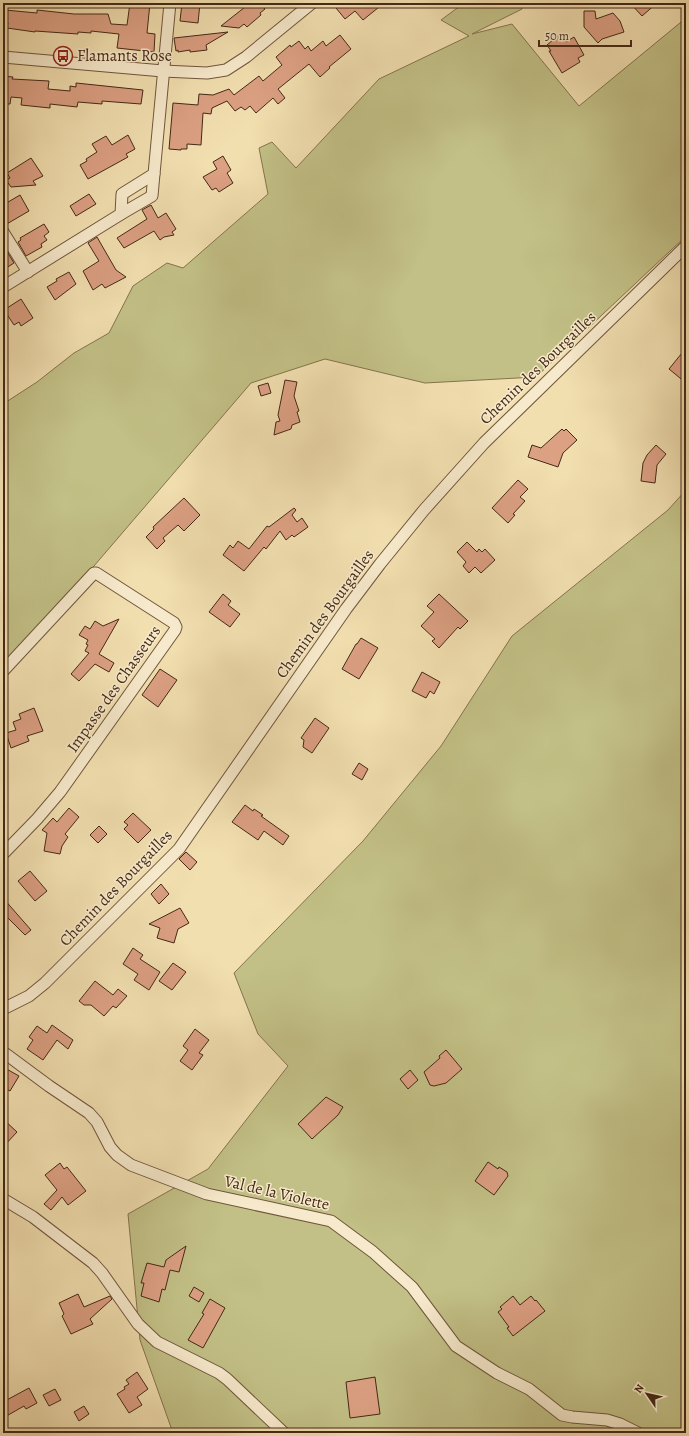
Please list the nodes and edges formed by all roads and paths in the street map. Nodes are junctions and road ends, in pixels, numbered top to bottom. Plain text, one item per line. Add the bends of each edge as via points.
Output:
1 (170, 3) edge
2 (312, 3) edge
3 (3, 57) edge
4 (163, 71) junction
5 (154, 174) junction
6 (121, 214) junction
7 (3, 232) edge
8 (686, 246) edge
9 (28, 272) junction
10 (3, 287) edge
11 (3, 672) edge
12 (3, 854) edge
13 (3, 1009) edge
14 (3, 1052) edge
15 (3, 1199) edge
16 (284, 1433) edge
17 (638, 1433) edge

1 - 4 street
2 - 4 street via 246,57 226,70 207,73
3 - 4 street
4 - 5 street
5 - 6 street via 122,194
5 - 6 street via 152,196
6 - 9 street
7 - 9 street
8 - 13 street, Chemin des Bourgailles via 484,443 424,510 346,609 179,849 45,983 29,996
9 - 10 street
11 - 12 street, Impasse des Chasseurs via 94,573 174,623 176,627 60,792
14 - 17 street, Val de la Violette via 89,1113 117,1156 131,1165 207,1194 331,1221 412,1287 456,1346 496,1373 529,1389 562,1415 608,1420
15 - 16 street via 33,1217 93,1263 138,1324 157,1342 219,1373

